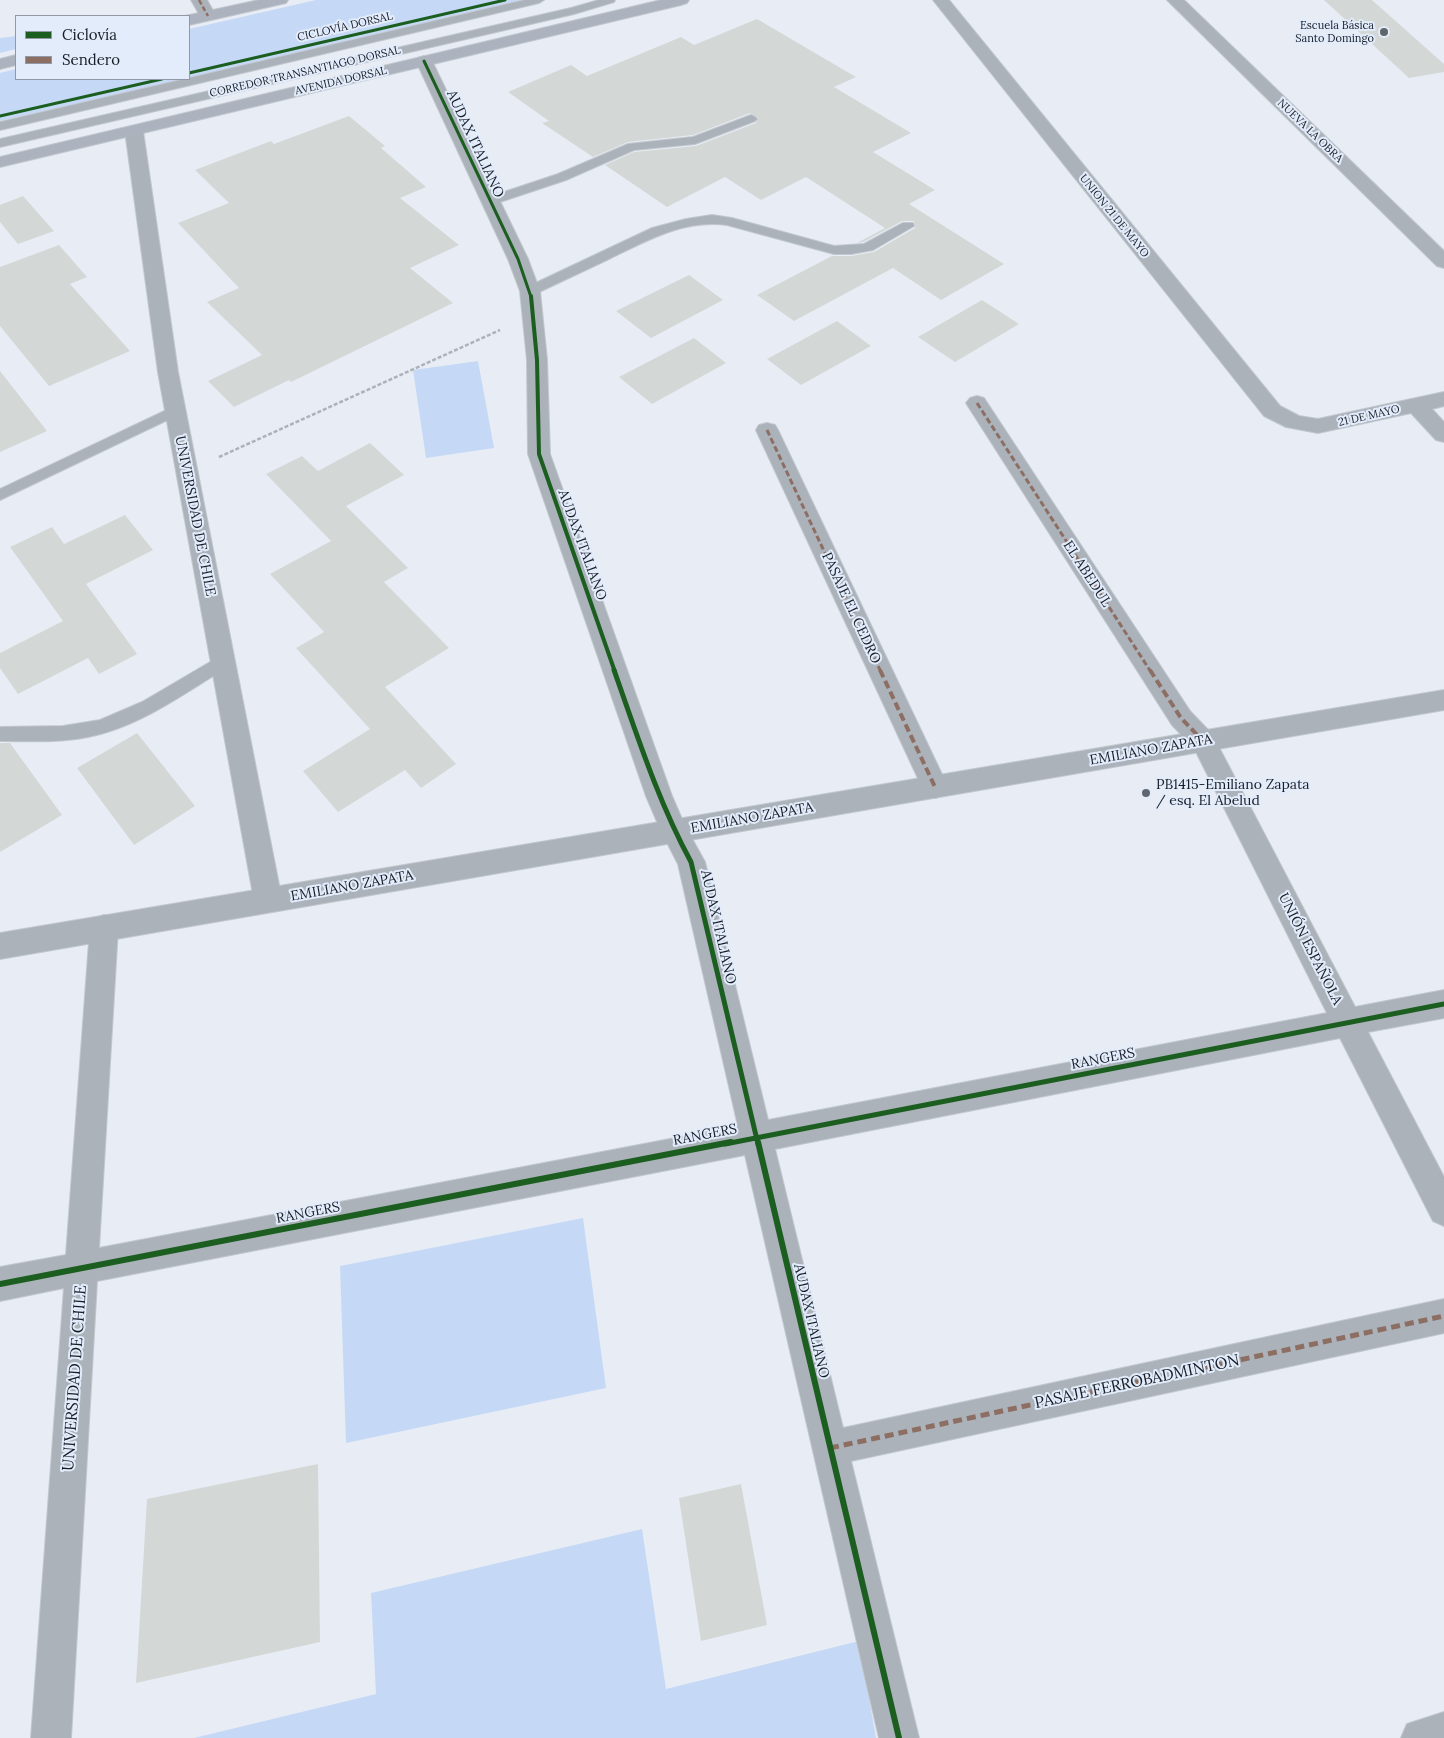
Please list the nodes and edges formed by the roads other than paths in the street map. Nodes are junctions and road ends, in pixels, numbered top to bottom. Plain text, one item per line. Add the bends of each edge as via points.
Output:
1 (199, 0) edge
2 (280, 0) edge
3 (539, 0) edge
4 (610, 0) edge
5 (681, 0) edge
6 (942, 0) edge
7 (1175, 0) edge
8 (208, 16) junction
9 (190, 20) edge
10 (15, 60) edge
11 (424, 62) junction
12 (0, 64) edge
13 (751, 119) dead end
14 (0, 126) edge
15 (134, 131) junction
16 (0, 143) edge
17 (0, 162) edge
18 (490, 200) junction
19 (908, 226) dead end
20 (1444, 262) edge
21 (531, 303) junction
22 (1444, 399) edge
23 (977, 403) dead end
24 (1416, 405) junction
25 (175, 411) junction
26 (1294, 422) joint
27 (767, 430) dead end
28 (1444, 435) edge
29 (0, 495) edge
30 (222, 662) junction
31 (1444, 700) edge
32 (0, 734) edge
33 (1203, 742) junction
34 (935, 787) junction
35 (674, 831) junction
36 (268, 900) junction
37 (104, 928) junction
38 (0, 946) edge
39 (1444, 1004) edge
40 (1347, 1023) junction
41 (756, 1137) junction
42 (1444, 1210) edge
43 (82, 1268) junction
44 (0, 1284) edge
45 (1444, 1316) edge
46 (830, 1448) junction
47 (1444, 1732) edge
48 (51, 1738) edge
49 (899, 1738) edge
50 (1421, 1738) edge

1 - 8 street
2 - 8 main road
3 - 14 lane, CORREDOR TRANSANTIAGO DORSAL
4 - 16 lane, CORREDOR TRANSANTIAGO DORSAL
5 - 11 main road, AVENIDA DORSAL
6 - 26 street, UNION 21 DE MAYO via 1265,403 1282,418
7 - 20 street, NUEVA LA OBRA
8 - 9 main road
10 - 12 main road
11 - 15 main road, AVENIDA DORSAL
11 - 18 street, AUDAX ITALIANO
13 - 18 lane via 694,140 632,147 562,177
15 - 17 main road, AVENIDA DORSAL
15 - 25 street, UNIVERSIDAD DE CHILE
18 - 21 street, AUDAX ITALIANO via 518,259
19 - 21 lane via 868,247 834,250 728,221 712,219 686,223 657,230
21 - 35 street, AUDAX ITALIANO via 537,360 539,454
22 - 24 street, 21 DE MAYO
23 - 33 street, EL ABEDUL via 1180,718
24 - 26 street, 21 DE MAYO via 1329,425
24 - 28 street
25 - 29 lane
25 - 30 street, UNIVERSIDAD DE CHILE
27 - 34 street, PASAJE EL CEDRO
30 - 32 lane via 132,715 99,727
30 - 36 street, UNIVERSIDAD DE CHILE
31 - 33 street, EMILIANO ZAPATA
33 - 34 street, EMILIANO ZAPATA
33 - 40 street, UNIÓN ESPAÑOLA
34 - 35 street, EMILIANO ZAPATA
35 - 36 street, EMILIANO ZAPATA
35 - 41 street, AUDAX ITALIANO via 691,862
36 - 37 street, EMILIANO ZAPATA
37 - 38 street, EMILIANO ZAPATA
37 - 43 street, UNIVERSIDAD DE CHILE
39 - 40 street, RANGERS
40 - 41 street, RANGERS
40 - 42 street, UNIÓN ESPAÑOLA
41 - 43 street, RANGERS
41 - 46 street, AUDAX ITALIANO
43 - 44 street, RANGERS
43 - 48 street, UNIVERSIDAD DE CHILE
45 - 46 street, PASAJE FERROBADMINTON
46 - 49 street, AUDAX ITALIANO
47 - 50 street

